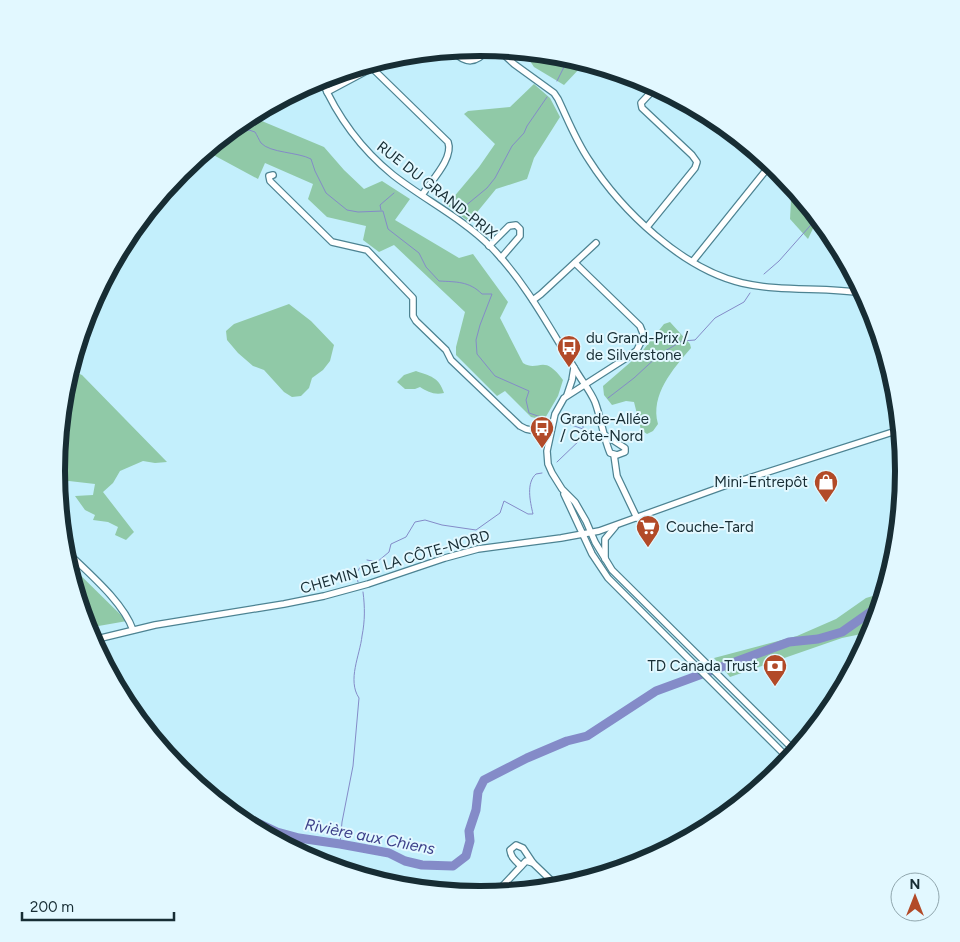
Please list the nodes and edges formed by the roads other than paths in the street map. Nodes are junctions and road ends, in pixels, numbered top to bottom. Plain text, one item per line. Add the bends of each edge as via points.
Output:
1 (483, 56) edge
2 (459, 57) edge
3 (507, 57) edge
4 (374, 70) edge
5 (362, 73) edge
6 (325, 87) edge
7 (327, 92) junction
8 (650, 93) edge
9 (765, 171) edge
10 (273, 175) dead end
11 (422, 195) junction
12 (647, 227) junction
13 (596, 243) dead end
14 (489, 246) junction
15 (501, 258) junction
16 (693, 261) junction
17 (575, 263) junction
18 (854, 292) edge
19 (533, 300) junction
20 (574, 368) junction
21 (584, 384) junction
22 (566, 396) junction
23 (893, 432) edge
24 (550, 434) junction
25 (605, 435) junction
26 (614, 455) junction
27 (562, 489) junction
28 (637, 518) junction
29 (617, 526) junction
30 (590, 533) junction
31 (583, 534) junction
32 (75, 560) edge
33 (605, 561) junction
34 (133, 630) junction
35 (101, 638) edge
36 (713, 670) junction
37 (706, 676) junction
38 (790, 746) edge
39 (783, 753) edge
40 (533, 863) junction
41 (521, 866) junction
42 (550, 880) edge
43 (503, 885) edge

1 - 2 street via 471,61
3 - 12 street via 556,96 597,173
4 - 11 street via 448,142 449,156
5 - 7 street
6 - 7 street, RUE DU GRAND-PRIX
7 - 11 street, RUE DU GRAND-PRIX via 362,146
8 - 12 street via 641,106 697,162
9 - 16 street
10 - 24 street via 269,176 270,182 332,242 367,250 394,277 413,298 416,321 446,350 451,360 520,426
11 - 14 street, RUE DU GRAND-PRIX
12 - 16 street
13 - 17 street
14 - 15 street, RUE DU GRAND-PRIX
14 - 15 street via 509,226 516,225 520,229 520,236
15 - 19 street, RUE DU GRAND-PRIX
16 - 18 street via 742,283
17 - 19 street
17 - 21 street via 640,326 644,336 631,355
19 - 20 street, RUE DU GRAND-PRIX
20 - 21 street, RUE DU GRAND-PRIX
20 - 22 street
21 - 22 street
21 - 25 street, RUE DU GRAND-PRIX via 595,402
22 - 24 street via 558,407
23 - 28 street, CHEMIN DE LA CÔTE-NORD via 741,480
24 - 27 street via 548,464
25 - 26 street, RUE DU GRAND-PRIX via 609,451
25 - 26 street via 626,448 625,452
26 - 28 street, RUE DU GRAND-PRIX via 617,476
27 - 30 street via 576,502
27 - 31 street
28 - 29 street, CHEMIN DE LA CÔTE-NORD
29 - 30 street, CHEMIN DE LA CÔTE-NORD
29 - 33 street via 605,539
30 - 31 street, CHEMIN DE LA CÔTE-NORD
30 - 33 street
31 - 34 street, CHEMIN DE LA CÔTE-NORD via 478,549 319,598
31 - 37 street via 608,578
32 - 34 street via 118,605
33 - 36 street
34 - 35 street, CHEMIN DE LA CÔTE-NORD
36 - 37 street
36 - 38 street
37 - 39 street
40 - 41 street via 526,861
40 - 41 street via 523,848 516,845 510,854
40 - 42 street
41 - 43 street

